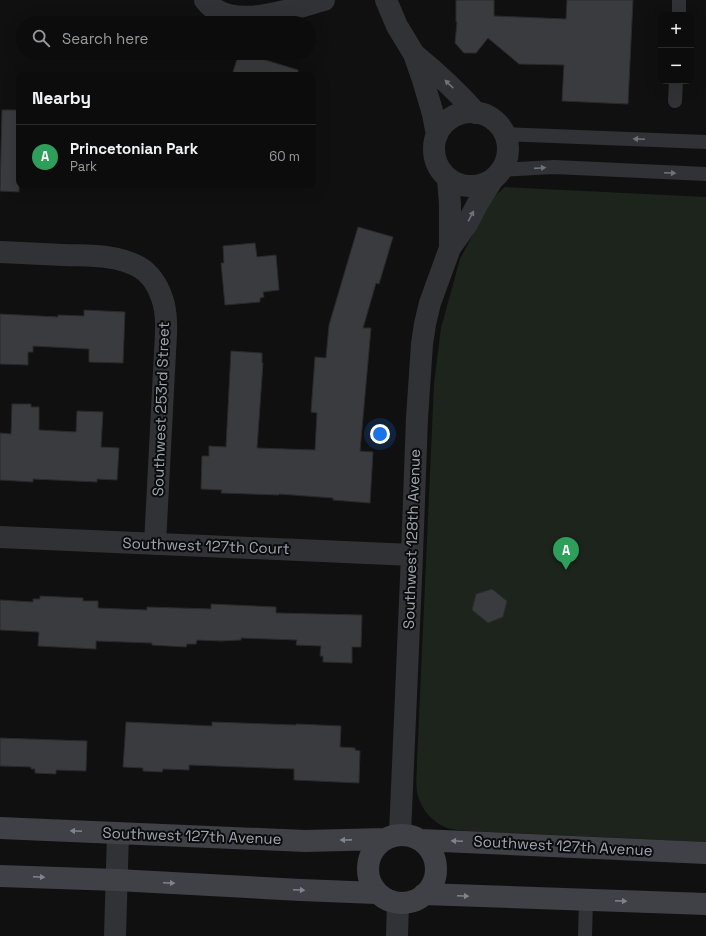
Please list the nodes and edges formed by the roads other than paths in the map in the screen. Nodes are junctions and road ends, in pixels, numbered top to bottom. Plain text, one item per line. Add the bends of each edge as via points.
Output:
1 (324, 0) edge
2 (386, 0) edge
3 (679, 0) edge
4 (208, 3) edge
5 (679, 12) edge
6 (233, 16) edge
7 (265, 16) edge
8 (414, 54) junction
9 (676, 84) edge
10 (675, 101) dead end
11 (476, 113) junction
12 (504, 134) junction
13 (437, 135) junction
14 (706, 142) edge
15 (706, 174) edge
16 (497, 175) junction
17 (448, 179) junction
18 (450, 248) junction
19 (0, 252) edge
20 (0, 537) edge
21 (155, 544) junction
22 (412, 554) junction
23 (0, 828) edge
24 (118, 833) junction
25 (402, 838) junction
26 (706, 854) edge
27 (0, 876) edge
28 (117, 880) junction
29 (376, 893) junction
30 (424, 894) junction
31 (586, 900) junction
32 (398, 903) junction
33 (706, 904) edge
34 (115, 936) edge
35 (397, 936) edge
36 (585, 936) edge

1 - 7 street
2 - 8 street via 397,26
3 - 5 lane
4 - 6 street via 220,13
11 -> 8 street via 437,73
8 - 13 street
9 - 10 lane
11 - 12 street via 488,116
11 - 13 street via 464,113 453,117 443,124
14 -> 12 lane
12 - 16 street via 508,149 505,164
13 - 17 street via 435,159
16 -> 15 lane via 554,167
16 - 17 street via 482,184 470,186
18 -> 16 street, Southwest 128th Avenue
17 - 18 street, Southwest 128th Avenue
18 - 22 street, Southwest 128th Avenue via 430,304 422,344
19 - 21 street, Southwest 253rd Street via 118,259 145,271 158,287 165,308 166,325
20 - 21 street, Southwest 127th Court
21 - 22 street, Southwest 127th Court
22 - 25 street, Southwest 128th Avenue
24 -> 23 street, Southwest 127th Avenue
25 -> 24 street, Southwest 127th Avenue via 305,841
24 - 28 street
26 -> 25 street, Southwest 127th Avenue
25 - 29 street via 380,842 373,850 368,870 370,882
25 - 30 street via 428,846 433,855 435,877
27 -> 28 street
28 -> 29 street
28 - 34 street
29 - 32 street
30 -> 31 street
30 - 32 street via 415,900
31 -> 33 street
31 - 36 lane
32 - 35 street

